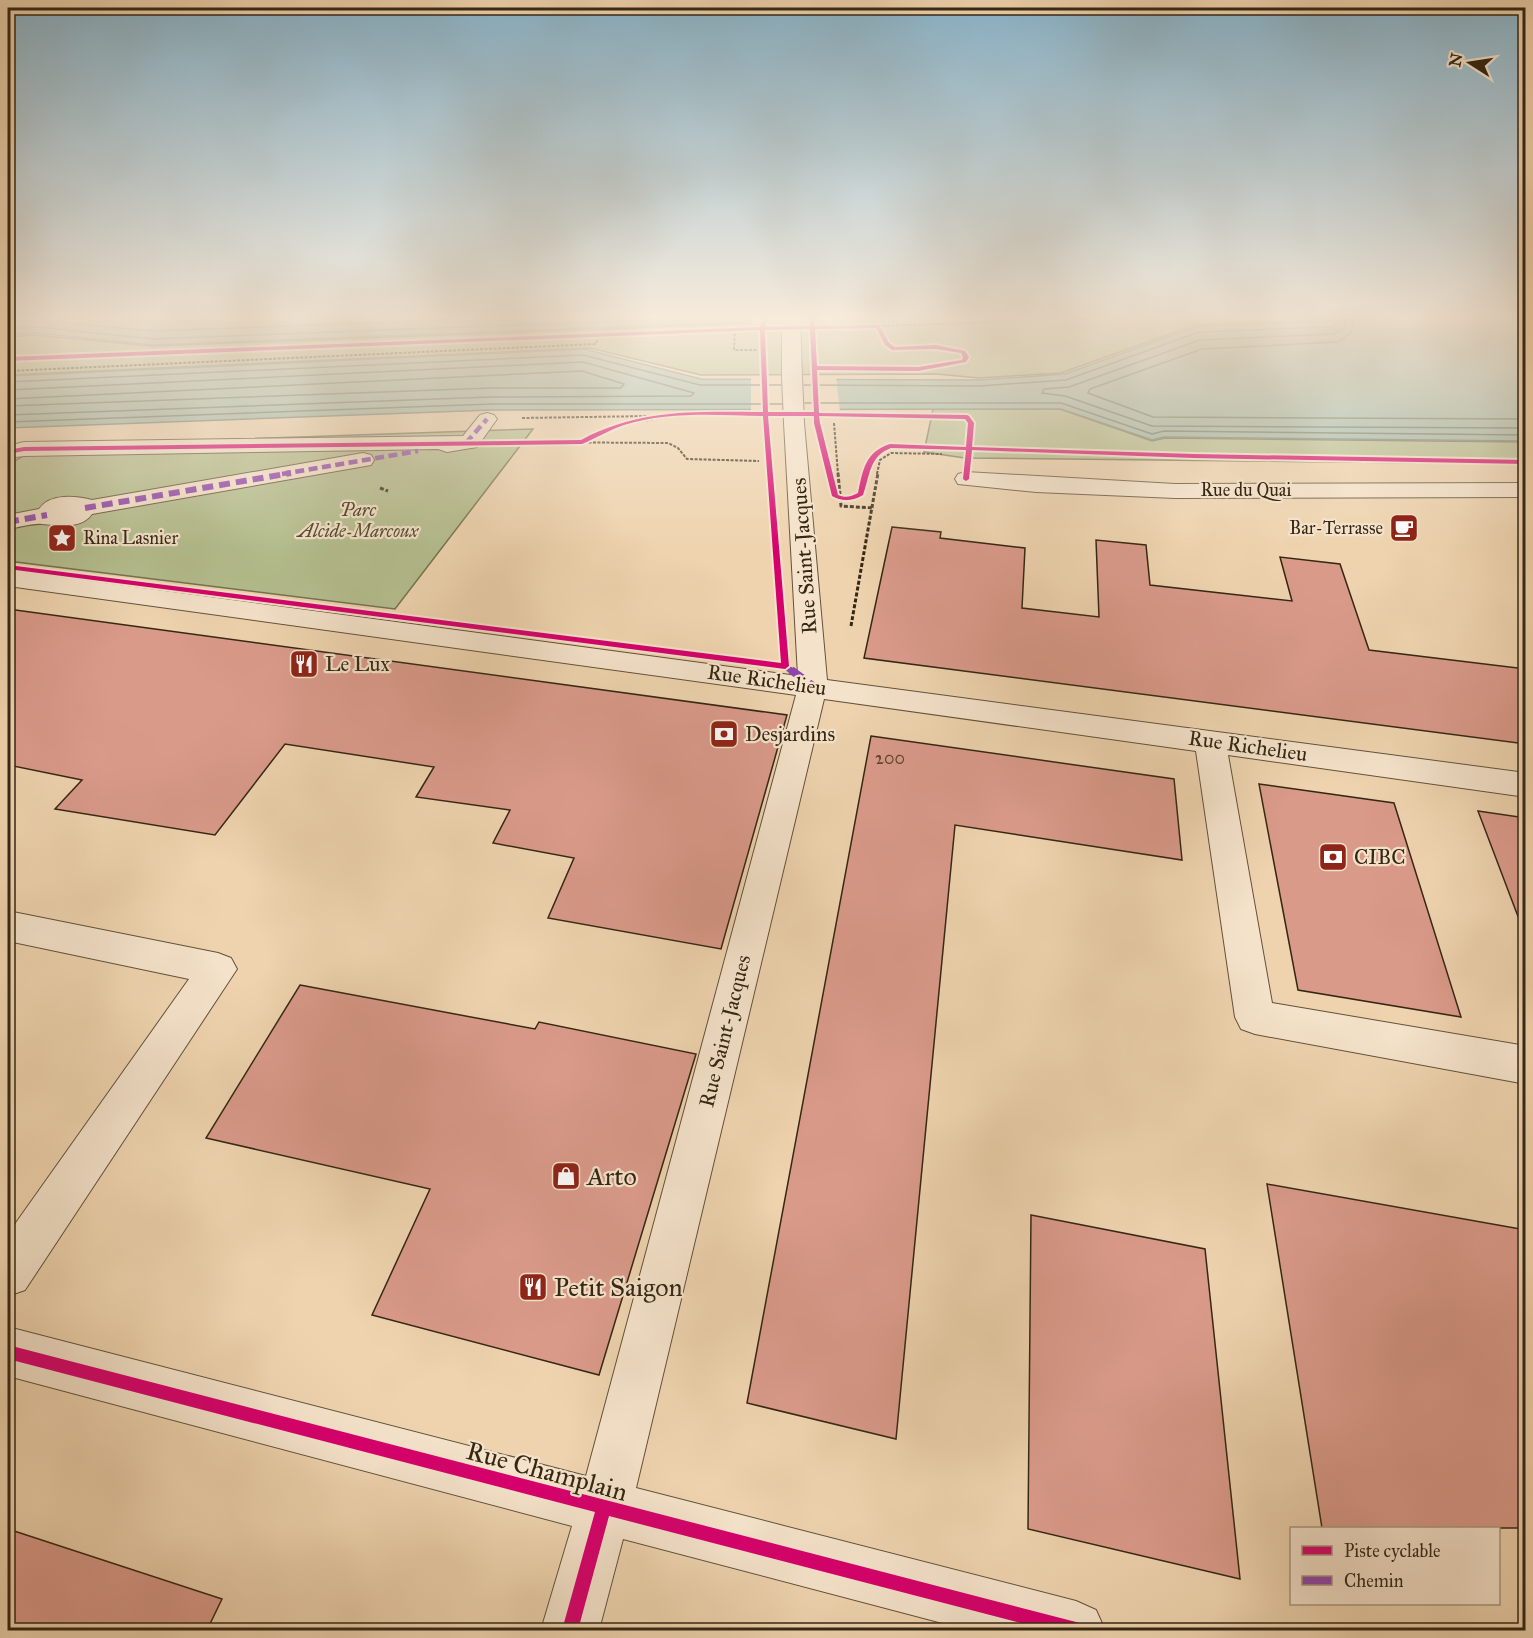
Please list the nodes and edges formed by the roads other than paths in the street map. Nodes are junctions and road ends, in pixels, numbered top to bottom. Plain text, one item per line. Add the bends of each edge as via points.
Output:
1 (793, 394) edge
2 (487, 419) dead end
3 (469, 442) junction
4 (8, 452) edge
5 (966, 479) dead end
6 (1526, 490) edge
7 (8, 522) edge
8 (8, 578) edge
9 (813, 686) junction
10 (1210, 741) junction
11 (1526, 785) edge
12 (8, 926) edge
13 (1526, 1065) edge
14 (8, 1273) edge
15 (8, 1353) edge
16 (604, 1508) junction
17 (570, 1630) edge
18 (1076, 1630) edge

1 - 9 street, Rue Saint-Jacques, bridge
2 - 3 street
3 - 4 street
3 - 7 street via 85,508 80,514 62,520 51,520 47,515
5 - 6 street, Rue du Quai via 1050,487 1185,490
8 - 9 street, Rue Richelieu
9 - 10 street, Rue Richelieu
9 - 16 street, Rue Saint-Jacques
10 - 11 street, Rue Richelieu
10 - 13 street via 1255,1017
12 - 14 street via 218,969
15 - 16 street, Rue Champlain
16 - 17 street, Rue Saint-Jacques
16 - 18 street, Rue Champlain

